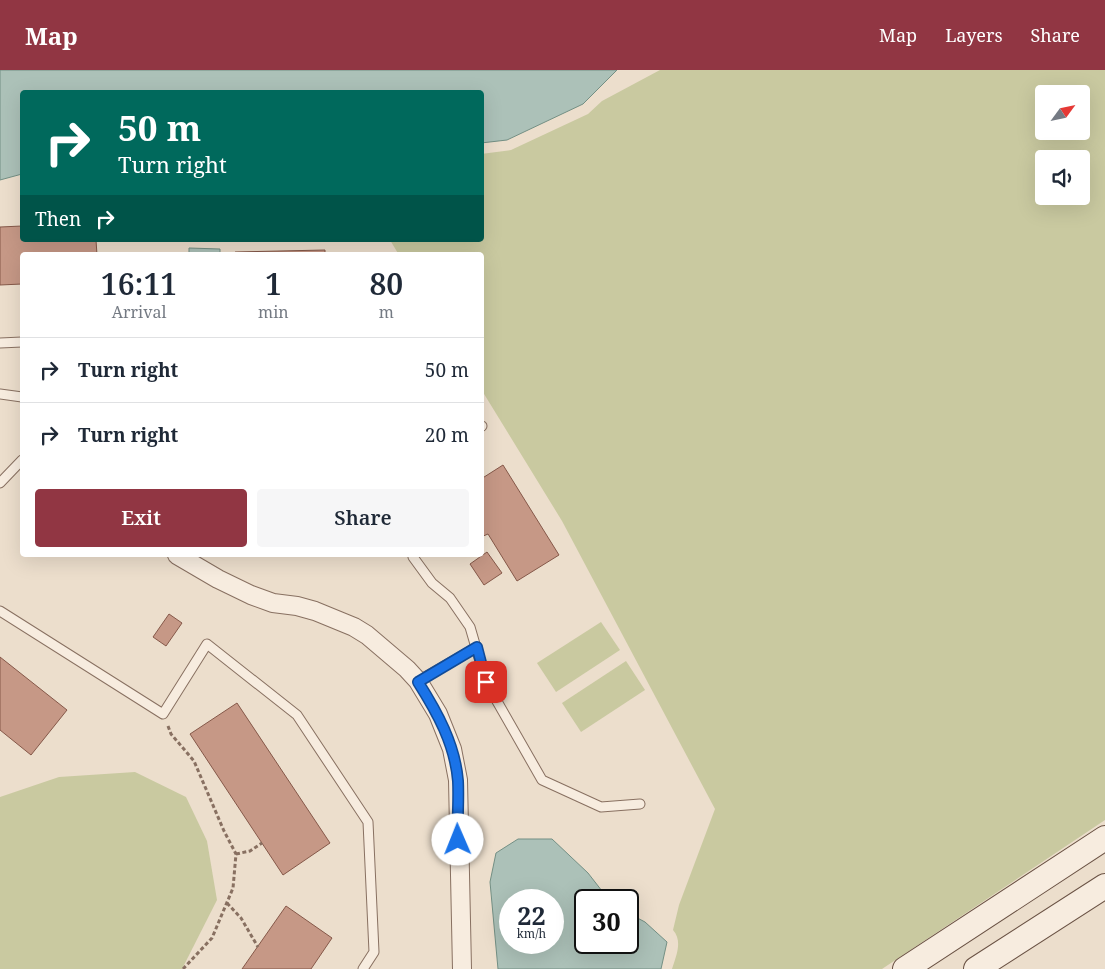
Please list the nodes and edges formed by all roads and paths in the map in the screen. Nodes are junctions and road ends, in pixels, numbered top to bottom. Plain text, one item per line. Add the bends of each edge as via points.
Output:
1 (20, 342) edge
2 (0, 343) edge
3 (0, 394) edge
4 (20, 397) edge
5 (20, 462) edge
6 (0, 482) edge
7 (180, 557) edge
8 (413, 557) edge
9 (0, 611) edge
10 (477, 647) junction
11 (418, 682) junction
12 (163, 714) junction
13 (640, 804) dead end
14 (1105, 838) edge
15 (262, 843) dead end
16 (236, 854) junction
17 (1105, 886) edge
18 (226, 903) junction
19 (258, 947) dead end
20 (183, 969) edge
21 (363, 969) edge
22 (462, 969) edge
23 (905, 969) edge
24 (976, 969) edge

1 - 2 lane
3 - 4 lane
5 - 6 lane
7 - 11 street via 218,579 273,603 315,611 354,627 407,669
8 - 10 lane via 470,626
9 - 12 lane
10 - 11 lane
10 - 13 lane via 486,682 542,780 601,807
11 - 22 street via 438,714 452,749 458,780
12 - 16 path via 171,734 194,761
12 - 21 lane via 207,644 297,715 368,822 374,952
14 - 23 street
15 - 16 path via 250,851
16 - 18 path via 233,888
17 - 24 street
18 - 19 path via 241,918
18 - 20 path via 212,938

